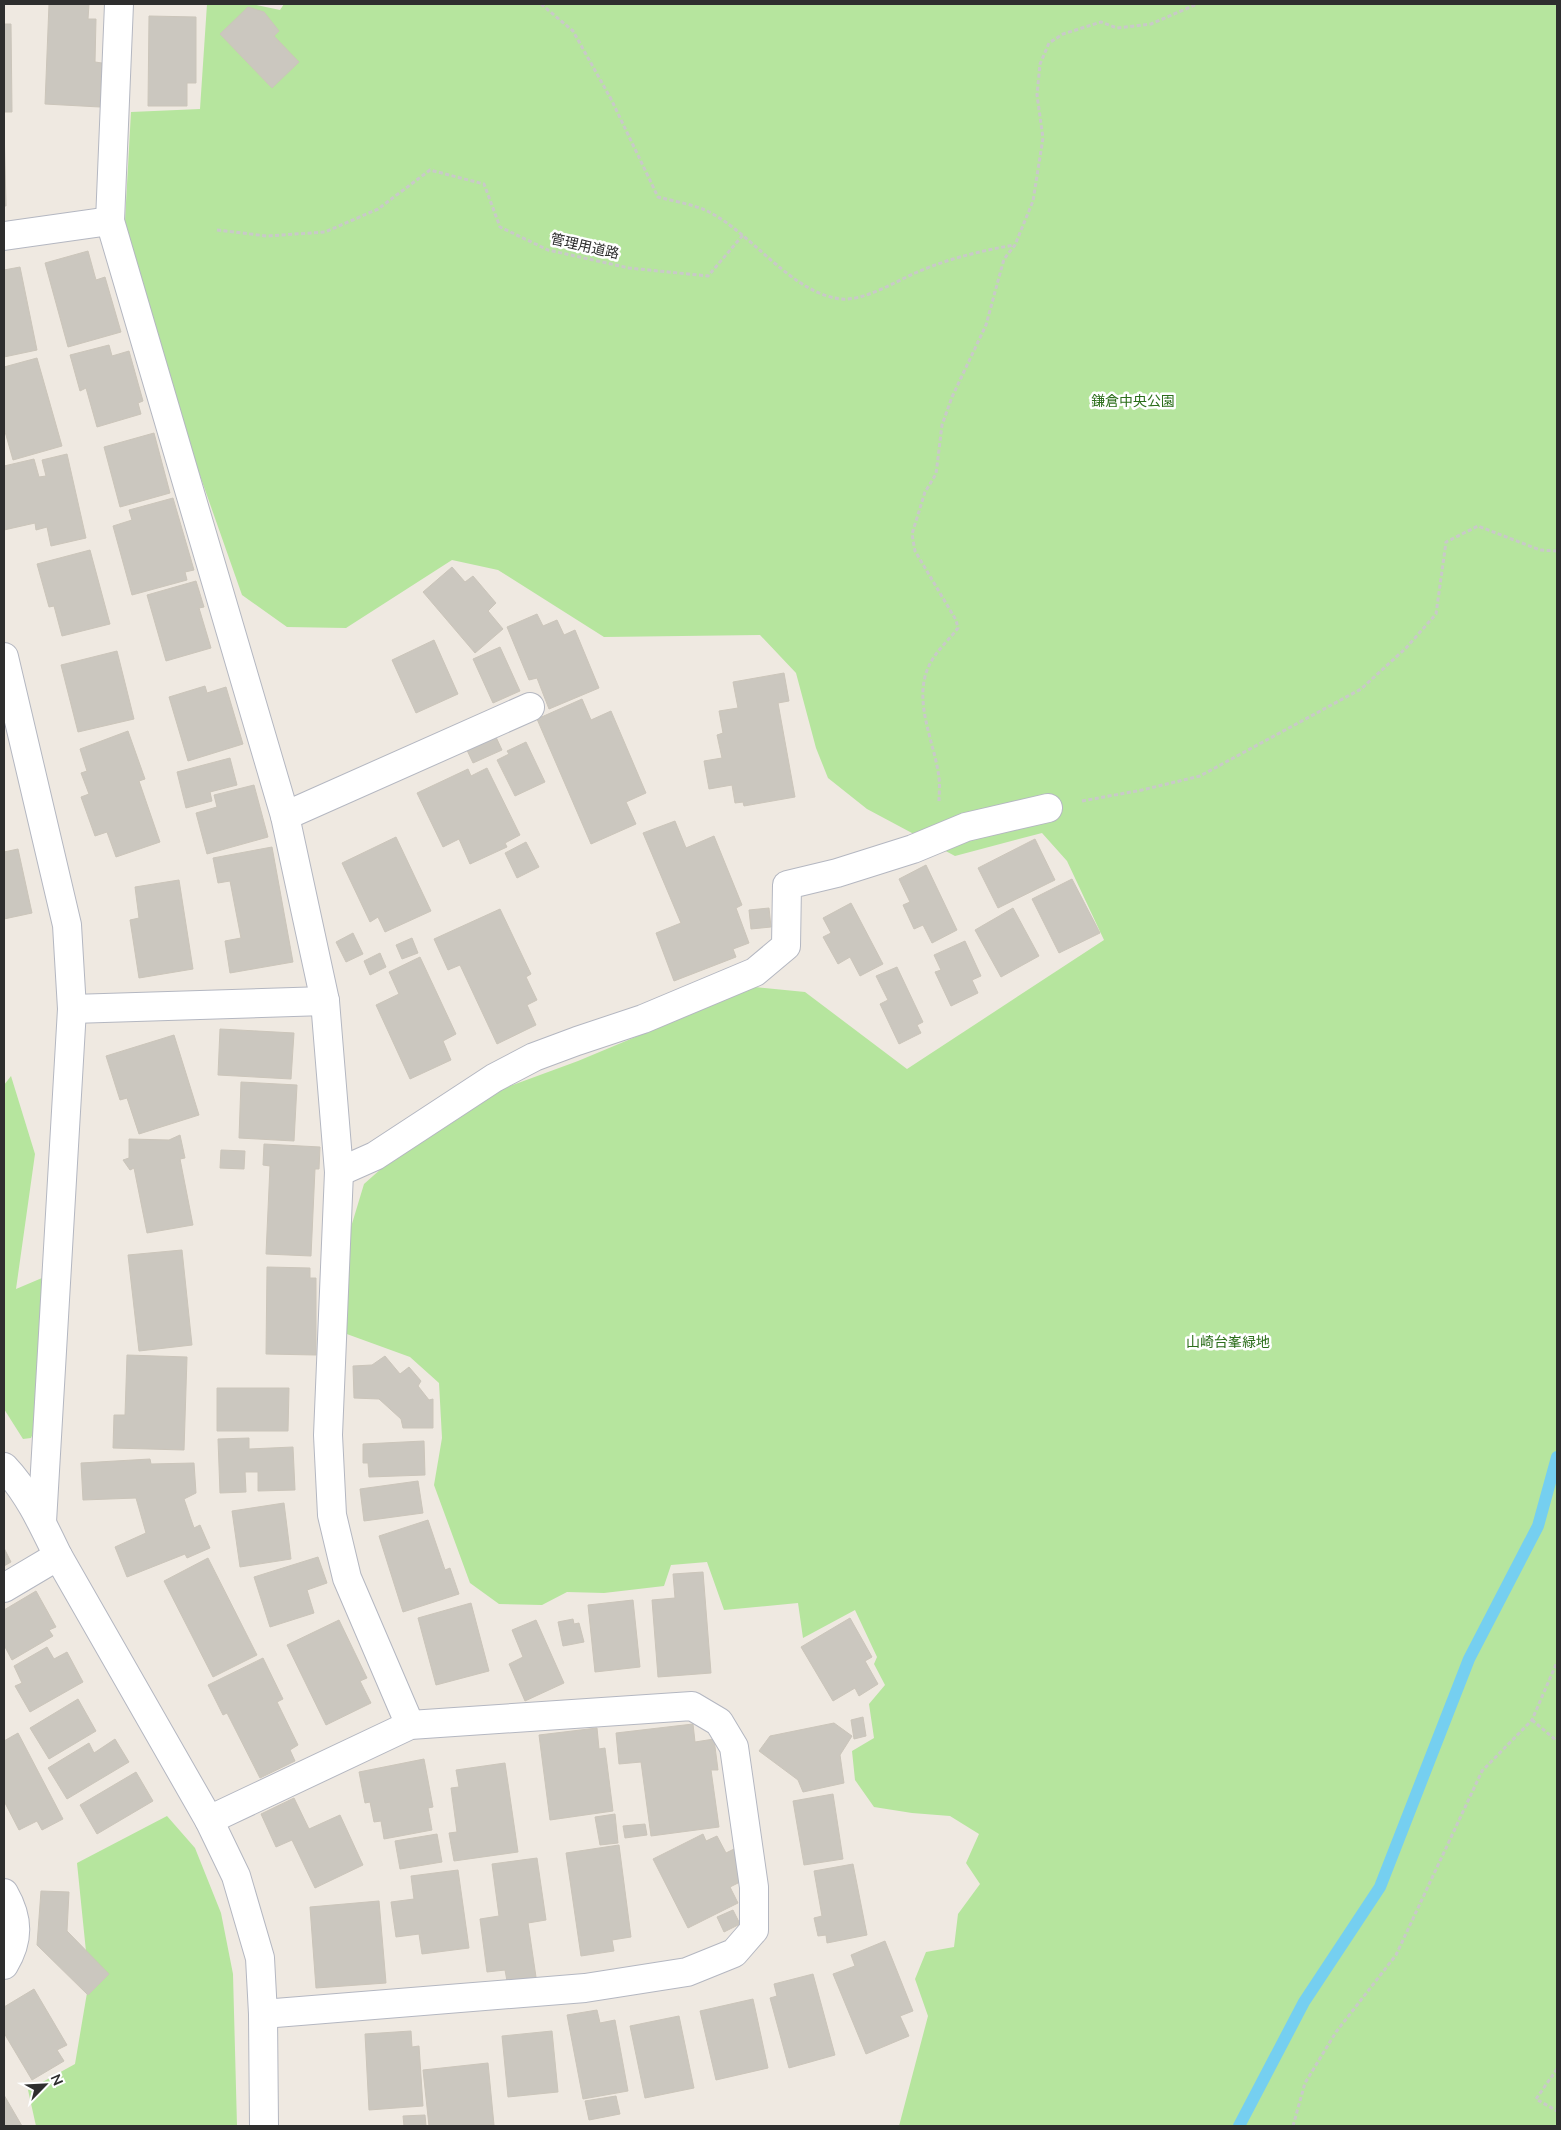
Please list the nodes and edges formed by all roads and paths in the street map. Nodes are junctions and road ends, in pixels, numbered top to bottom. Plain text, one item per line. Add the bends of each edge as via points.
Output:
1 (119, 4) edge
2 (541, 4) edge
3 (1197, 4) edge
4 (110, 221) junction
5 (217, 230) dead end
6 (743, 235) junction
7 (4, 236) edge
8 (1015, 245) junction
9 (1557, 550) edge
10 (4, 657) edge
11 (530, 706) dead end
12 (1048, 808) joint
13 (285, 816) junction
14 (913, 849) junction
15 (325, 1001) junction
16 (72, 1009) junction
17 (339, 1172) junction
18 (4, 1468) edge
19 (42, 1522) junction
20 (58, 1556) junction
21 (4, 1588) edge
22 (1557, 1662) edge
23 (1532, 1720) junction
24 (410, 1725) junction
25 (1557, 1741) edge
26 (209, 1820) junction
27 (4, 1893) edge
28 (4, 1965) edge
29 (263, 2014) junction
30 (1557, 2069) edge
31 (1557, 2111) edge
32 (264, 2126) edge
33 (1293, 2126) edge

1 - 4 street
2 - 6 path via 573,32 611,99 658,197 706,210
3 - 8 path via 1151,24 1116,28 1101,22 1063,34 1049,43 1040,64 1037,94 1043,138 1032,201
4 - 7 street
4 - 13 street
5 - 6 path, 管理用道路 via 266,236 325,232 378,209 430,170 484,184 500,228 548,250 628,268 708,276
6 - 8 path via 782,270 816,292 842,299 886,288 916,273 976,252
8 - 14 path via 1004,259 986,325 942,425 936,474 925,492 912,534 915,551 958,628 935,655 927,669 923,688 925,716 939,778 939,808
9 - 12 path via 1540,550 1478,526 1446,542 1436,614 1406,648 1361,689 1200,776
10 - 16 street via 66,925
11 - 13 street
12 - 14 street via 966,827
13 - 15 street
14 - 17 street via 786,885 786,946 755,972 643,1019 534,1057 494,1078 374,1156
15 - 16 street
15 - 17 street
16 - 19 street
17 - 24 street via 328,1435 332,1514 347,1578
18 - 19 street via 15,1479
19 - 20 street
20 - 21 street
20 - 26 street
22 - 23 path
23 - 25 path
23 - 33 path via 1482,1771 1396,1955 1336,2032 1305,2083
24 - 26 street
24 - 29 street via 692,1706 720,1722 734,1747 754,1887 754,1930 734,1953 687,1972 585,1988
26 - 29 street via 236,1876 260,1958
27 - 28 street via 14,1918 15,1935 13,1949
29 - 32 street
30 - 31 path via 1536,2099

